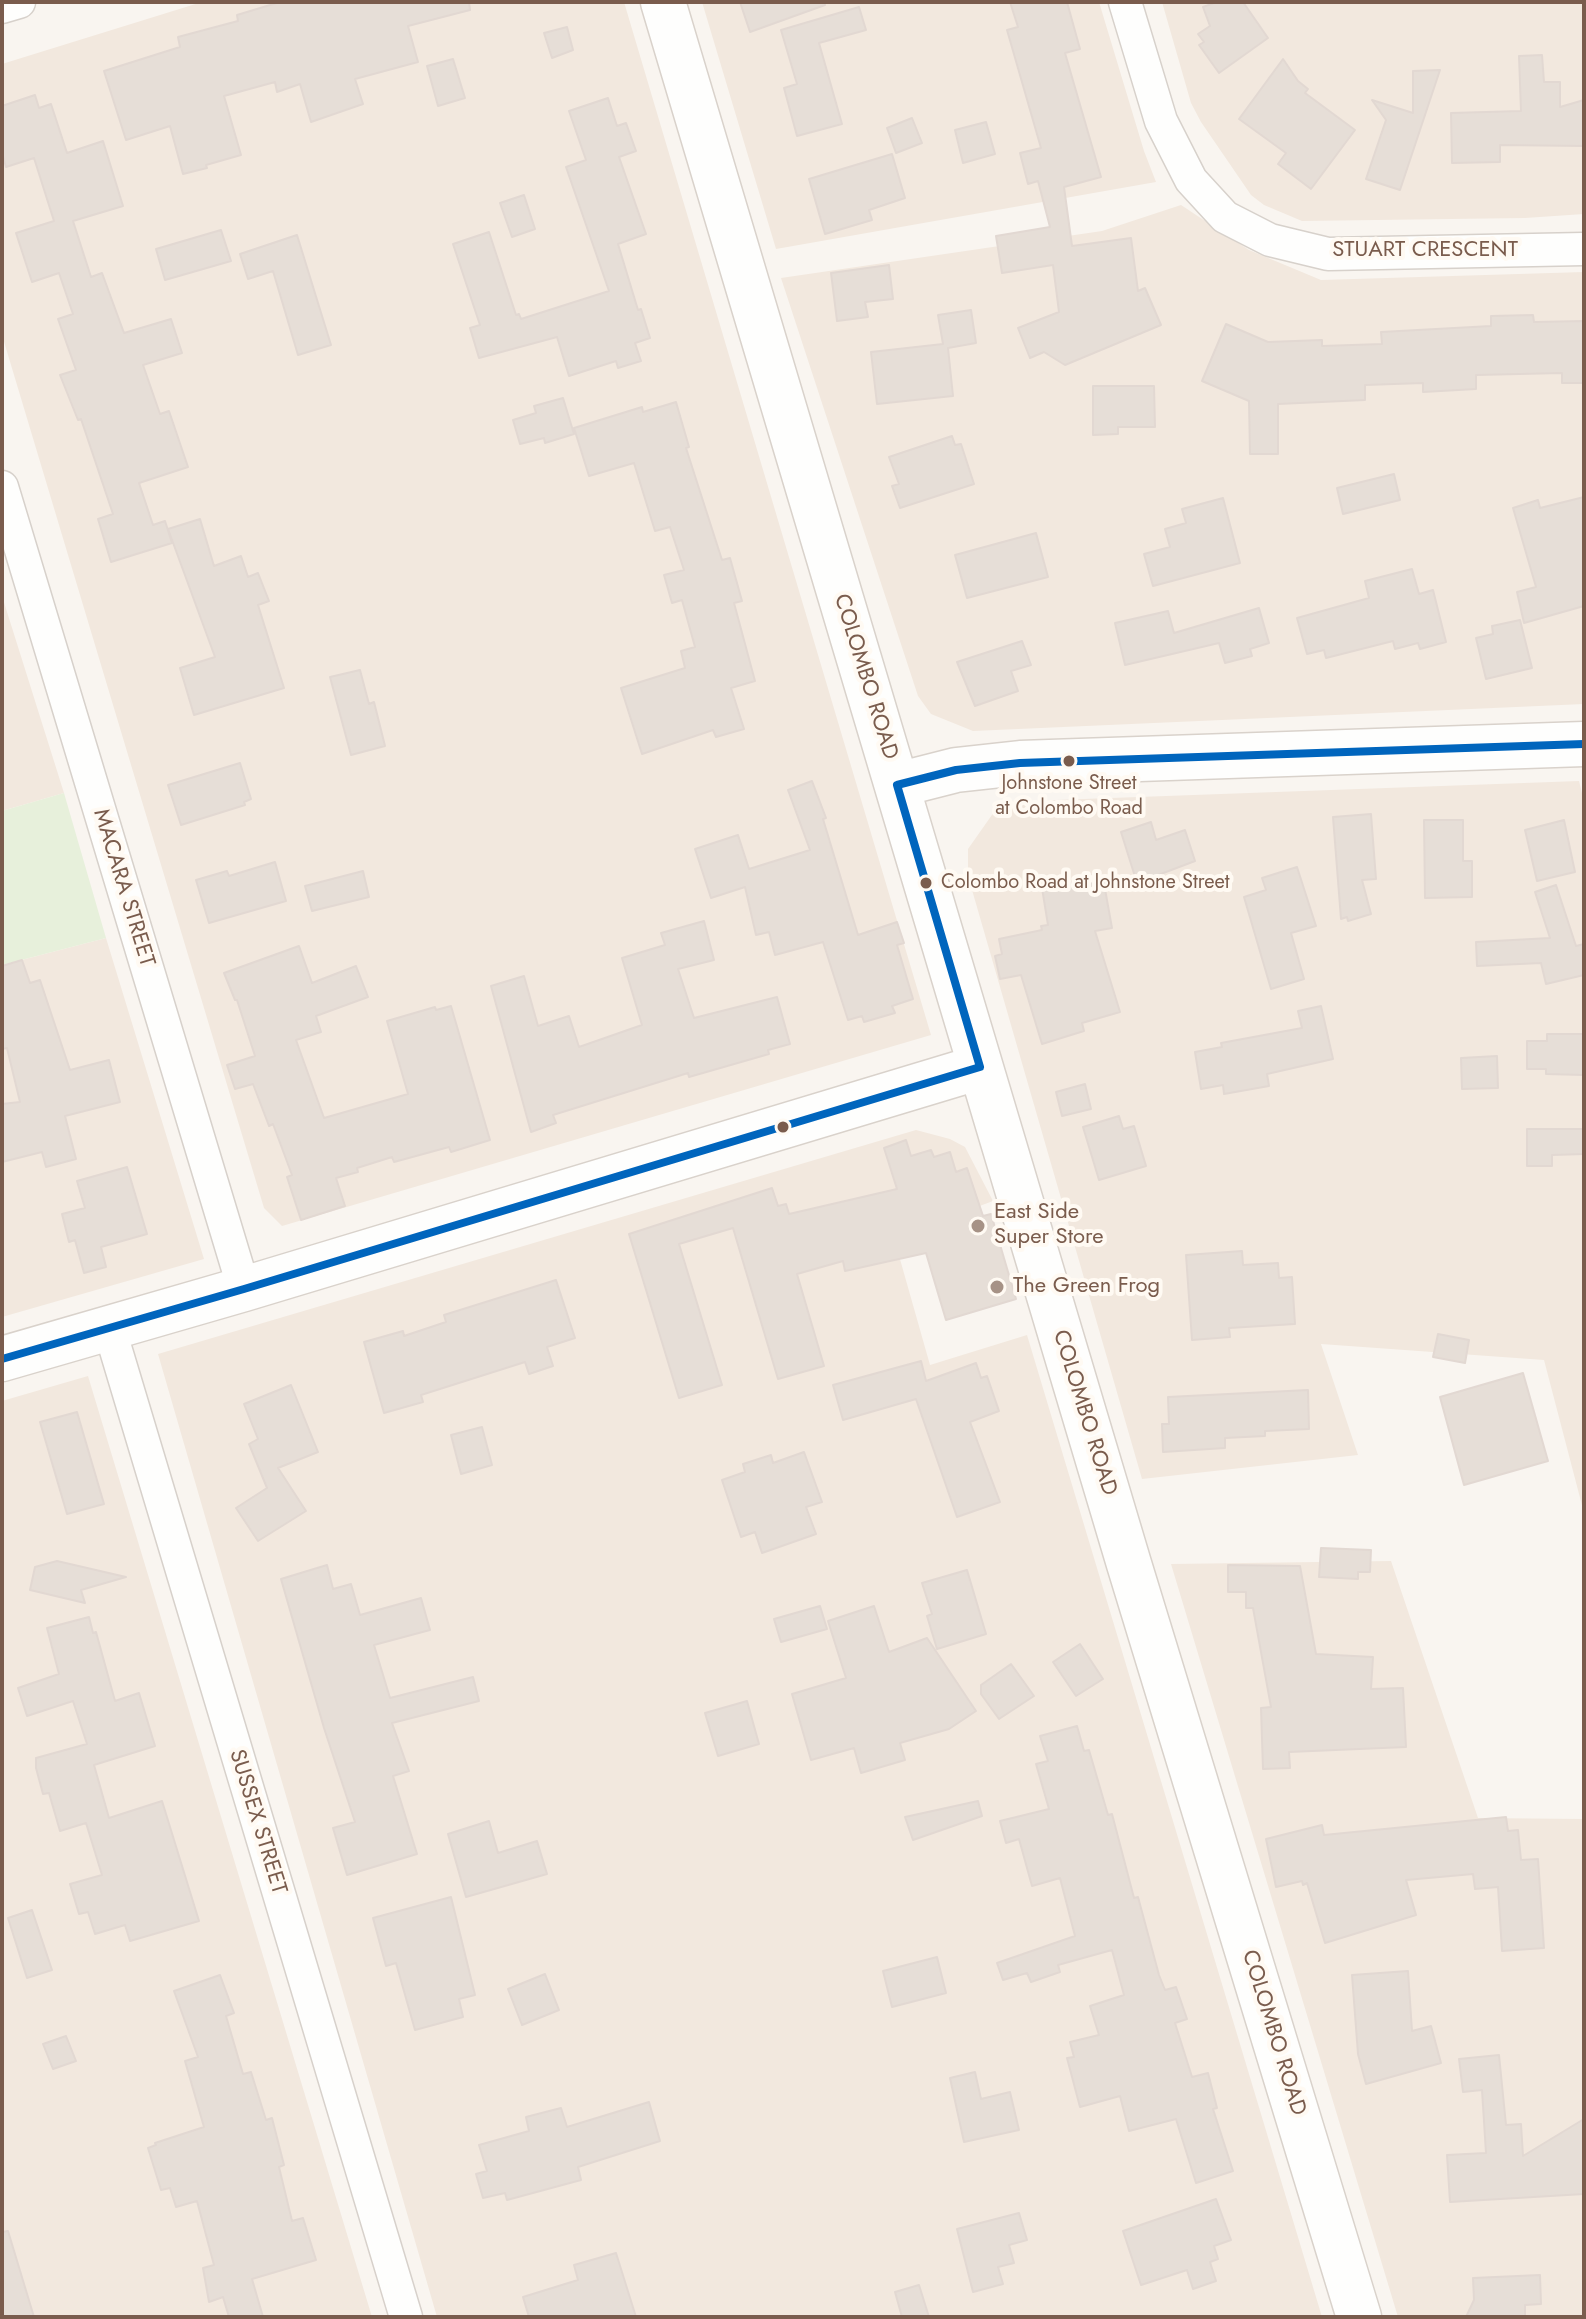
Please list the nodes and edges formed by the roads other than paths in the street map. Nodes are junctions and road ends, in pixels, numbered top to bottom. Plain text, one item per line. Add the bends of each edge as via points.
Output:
1 (19, 2) edge
2 (663, 2) edge
3 (1125, 2) edge
4 (2, 7) edge
5 (1584, 249) edge
6 (2, 487) edge
7 (1584, 744) edge
8 (897, 785) junction
9 (980, 1067) junction
10 (244, 1289) junction
11 (109, 1327) junction
12 (2, 1359) edge
13 (406, 2317) edge
14 (1359, 2317) edge

1 - 4 street
2 - 8 street, COLOMBO ROAD
3 - 5 street, STUART CRESCENT via 1161,121 1191,180 1225,217 1270,240 1328,254
6 - 10 street, MACARA STREET
7 - 8 street via 1020,763 956,770
8 - 9 street, COLOMBO ROAD
9 - 10 street
9 - 14 street, COLOMBO ROAD
10 - 11 street
11 - 12 street
11 - 13 street, SUSSEX STREET

